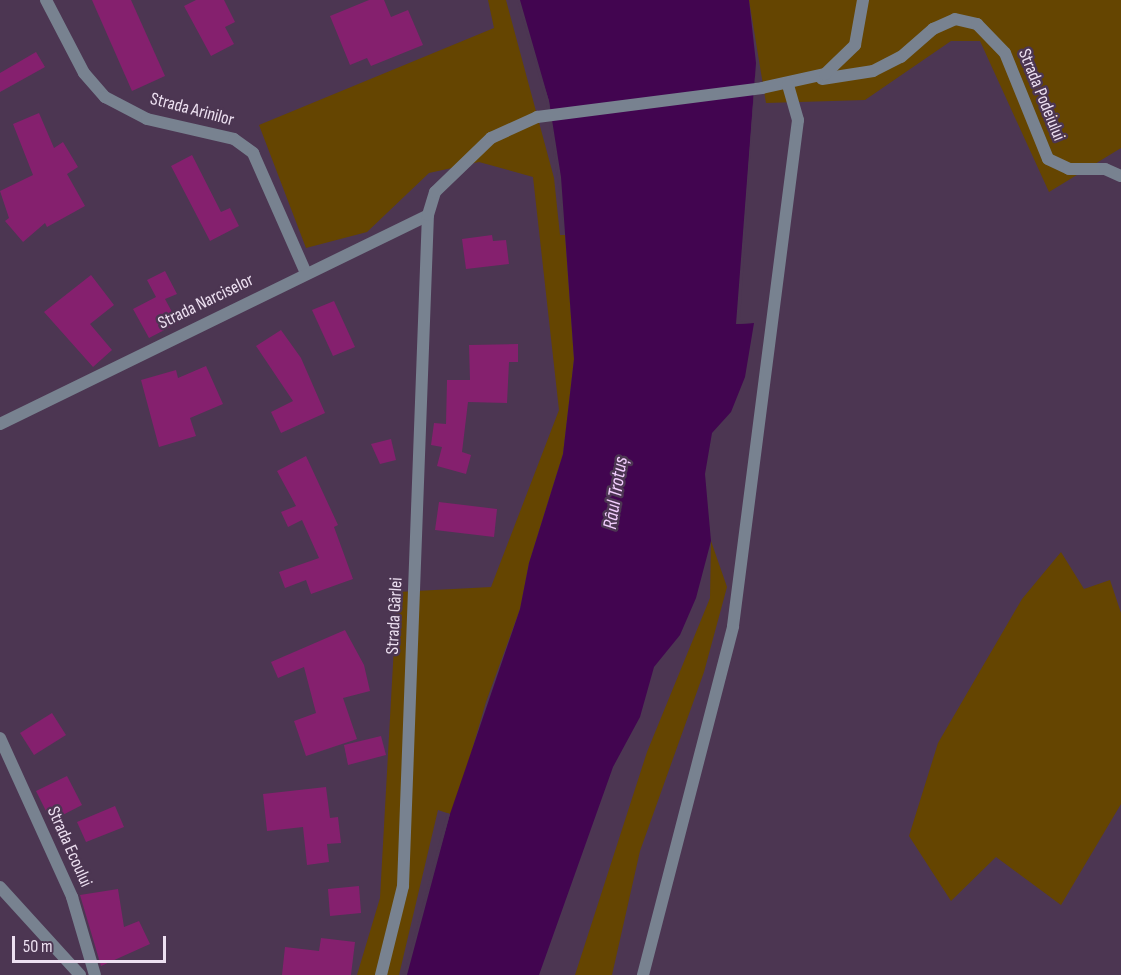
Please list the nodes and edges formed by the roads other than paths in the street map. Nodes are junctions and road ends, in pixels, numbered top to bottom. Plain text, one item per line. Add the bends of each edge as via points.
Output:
1 (46, 0) edge
2 (863, 0) edge
3 (806, 81) junction
4 (788, 84) junction
5 (1121, 176) edge
6 (428, 214) junction
7 (306, 273) junction
8 (0, 424) edge
9 (0, 738) edge
10 (0, 887) edge
11 (80, 975) edge
12 (95, 975) edge
13 (381, 975) edge
14 (643, 975) edge

1 - 7 street, Strada Arinilor via 84,73 105,97 147,118 234,139 253,153
2 - 3 street via 861,23 848,56
3 - 4 street, Strada Podeiului
3 - 5 street, Strada Podeiului via 873,71 901,57 933,29 955,19 977,24 996,38 1005,53 1048,159 1070,169 1105,169
4 - 6 street, Strada Podeiului via 537,117 491,138 462,162 435,192
4 - 14 street via 798,120 733,626
6 - 7 street, Strada Narciselor
6 - 13 street, Strada Gârlei via 430,257 403,886
7 - 8 street, Strada Narciselor
9 - 12 street, Strada Ecoului via 72,897
10 - 11 street

